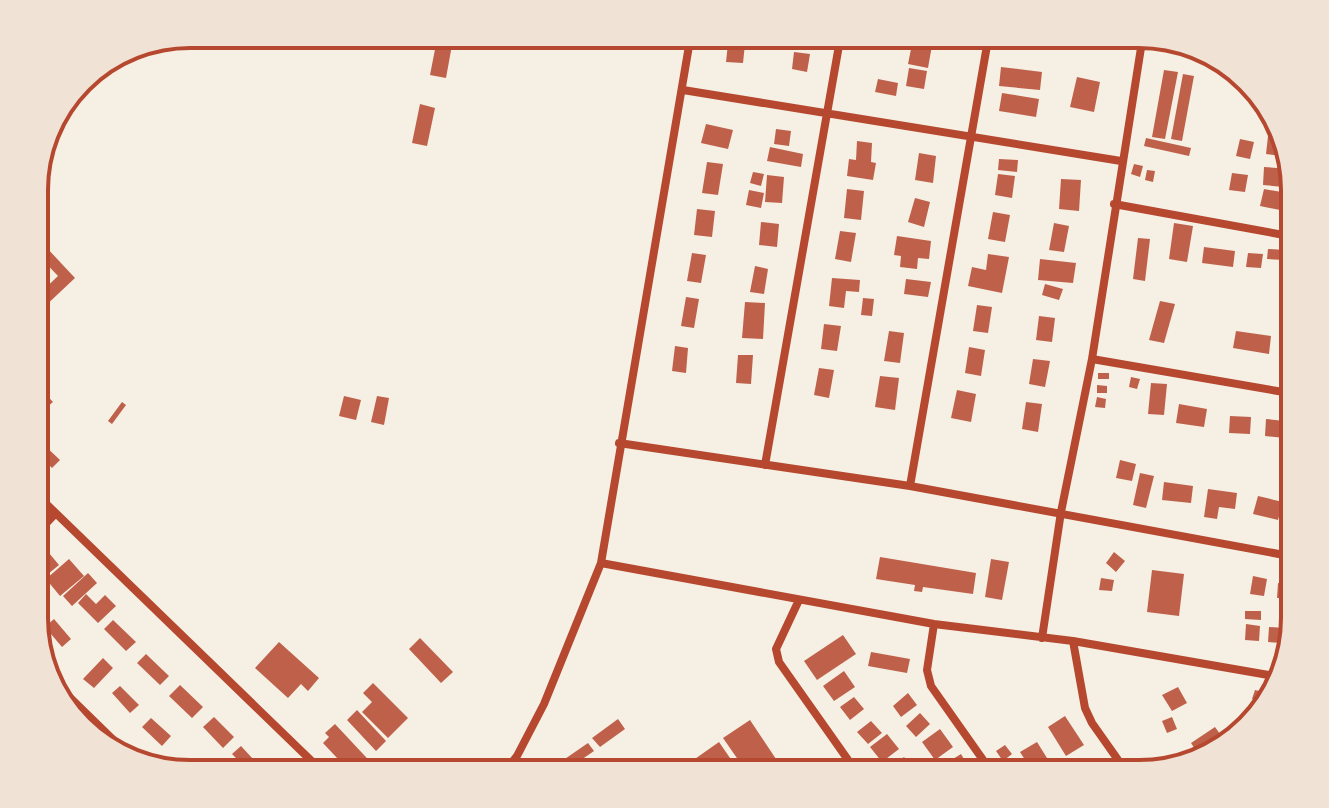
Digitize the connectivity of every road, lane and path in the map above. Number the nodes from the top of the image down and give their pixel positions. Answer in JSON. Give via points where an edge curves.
{"nodes":[{"id":1,"x":689,"y":48,"type":"edge"},
{"id":2,"x":839,"y":48,"type":"edge"},
{"id":3,"x":987,"y":48,"type":"edge"},
{"id":4,"x":1141,"y":48,"type":"edge"},
{"id":5,"x":683,"y":90,"type":"junction"},
{"id":6,"x":827,"y":113,"type":"junction"},
{"id":7,"x":972,"y":137,"type":"junction"},
{"id":8,"x":1121,"y":161,"type":"junction"},
{"id":9,"x":1114,"y":204,"type":"junction"},
{"id":10,"x":1281,"y":234,"type":"edge"},
{"id":11,"x":1092,"y":359,"type":"junction"},
{"id":12,"x":1281,"y":392,"type":"edge"},
{"id":13,"x":619,"y":443,"type":"junction"},
{"id":14,"x":765,"y":465,"type":"junction"},
{"id":15,"x":910,"y":486,"type":"junction"},
{"id":16,"x":48,"y":507,"type":"edge"},
{"id":17,"x":1061,"y":512,"type":"junction"},
{"id":18,"x":55,"y":514,"type":"junction"},
{"id":19,"x":48,"y":521,"type":"edge"},
{"id":20,"x":1281,"y":554,"type":"edge"},
{"id":21,"x":601,"y":563,"type":"junction"},
{"id":22,"x":799,"y":600,"type":"junction"},
{"id":23,"x":934,"y":624,"type":"junction"},
{"id":24,"x":1042,"y":638,"type":"junction"},
{"id":25,"x":1073,"y":641,"type":"junction"},
{"id":26,"x":1268,"y":675,"type":"edge"},
{"id":27,"x":80,"y":708,"type":"edge"},
{"id":28,"x":105,"y":732,"type":"edge"},
{"id":29,"x":310,"y":760,"type":"edge"},
{"id":30,"x":514,"y":760,"type":"edge"},
{"id":31,"x":848,"y":760,"type":"edge"},
{"id":32,"x":983,"y":760,"type":"edge"},
{"id":33,"x":1118,"y":760,"type":"edge"}],
"edges":[{"from":1,"to":5,"type":"street"},
{"from":2,"to":6,"type":"street"},
{"from":3,"to":7,"type":"street"},
{"from":4,"to":8,"type":"street"},
{"from":5,"to":6,"type":"street"},
{"from":5,"to":13,"type":"street"},
{"from":6,"to":7,"type":"street"},
{"from":6,"to":14,"type":"street"},
{"from":7,"to":8,"type":"street"},
{"from":7,"to":15,"type":"street"},
{"from":8,"to":9,"type":"street"},
{"from":9,"to":10,"type":"street"},
{"from":9,"to":11,"type":"street"},
{"from":11,"to":12,"type":"street"},
{"from":11,"to":17,"type":"street"},
{"from":13,"to":14,"type":"street"},
{"from":13,"to":21,"type":"street"},
{"from":14,"to":15,"type":"street"},
{"from":15,"to":17,"type":"street"},
{"from":16,"to":18,"type":"street"},
{"from":17,"to":20,"type":"street"},
{"from":17,"to":24,"type":"street"},
{"from":18,"to":19,"type":"street"},
{"from":18,"to":29,"type":"street"},
{"from":21,"to":22,"type":"street"},
{"from":21,"to":30,"type":"street","via":[[544,704]]},
{"from":22,"to":23,"type":"street"},
{"from":22,"to":31,"type":"street","via":[[776,649],[779,662]]},
{"from":23,"to":24,"type":"street"},
{"from":23,"to":32,"type":"street","via":[[927,670],[931,686]]},
{"from":24,"to":25,"type":"street"},
{"from":25,"to":26,"type":"street"},
{"from":25,"to":33,"type":"street","via":[[1085,708]]},
{"from":27,"to":28,"type":"street"}]}
